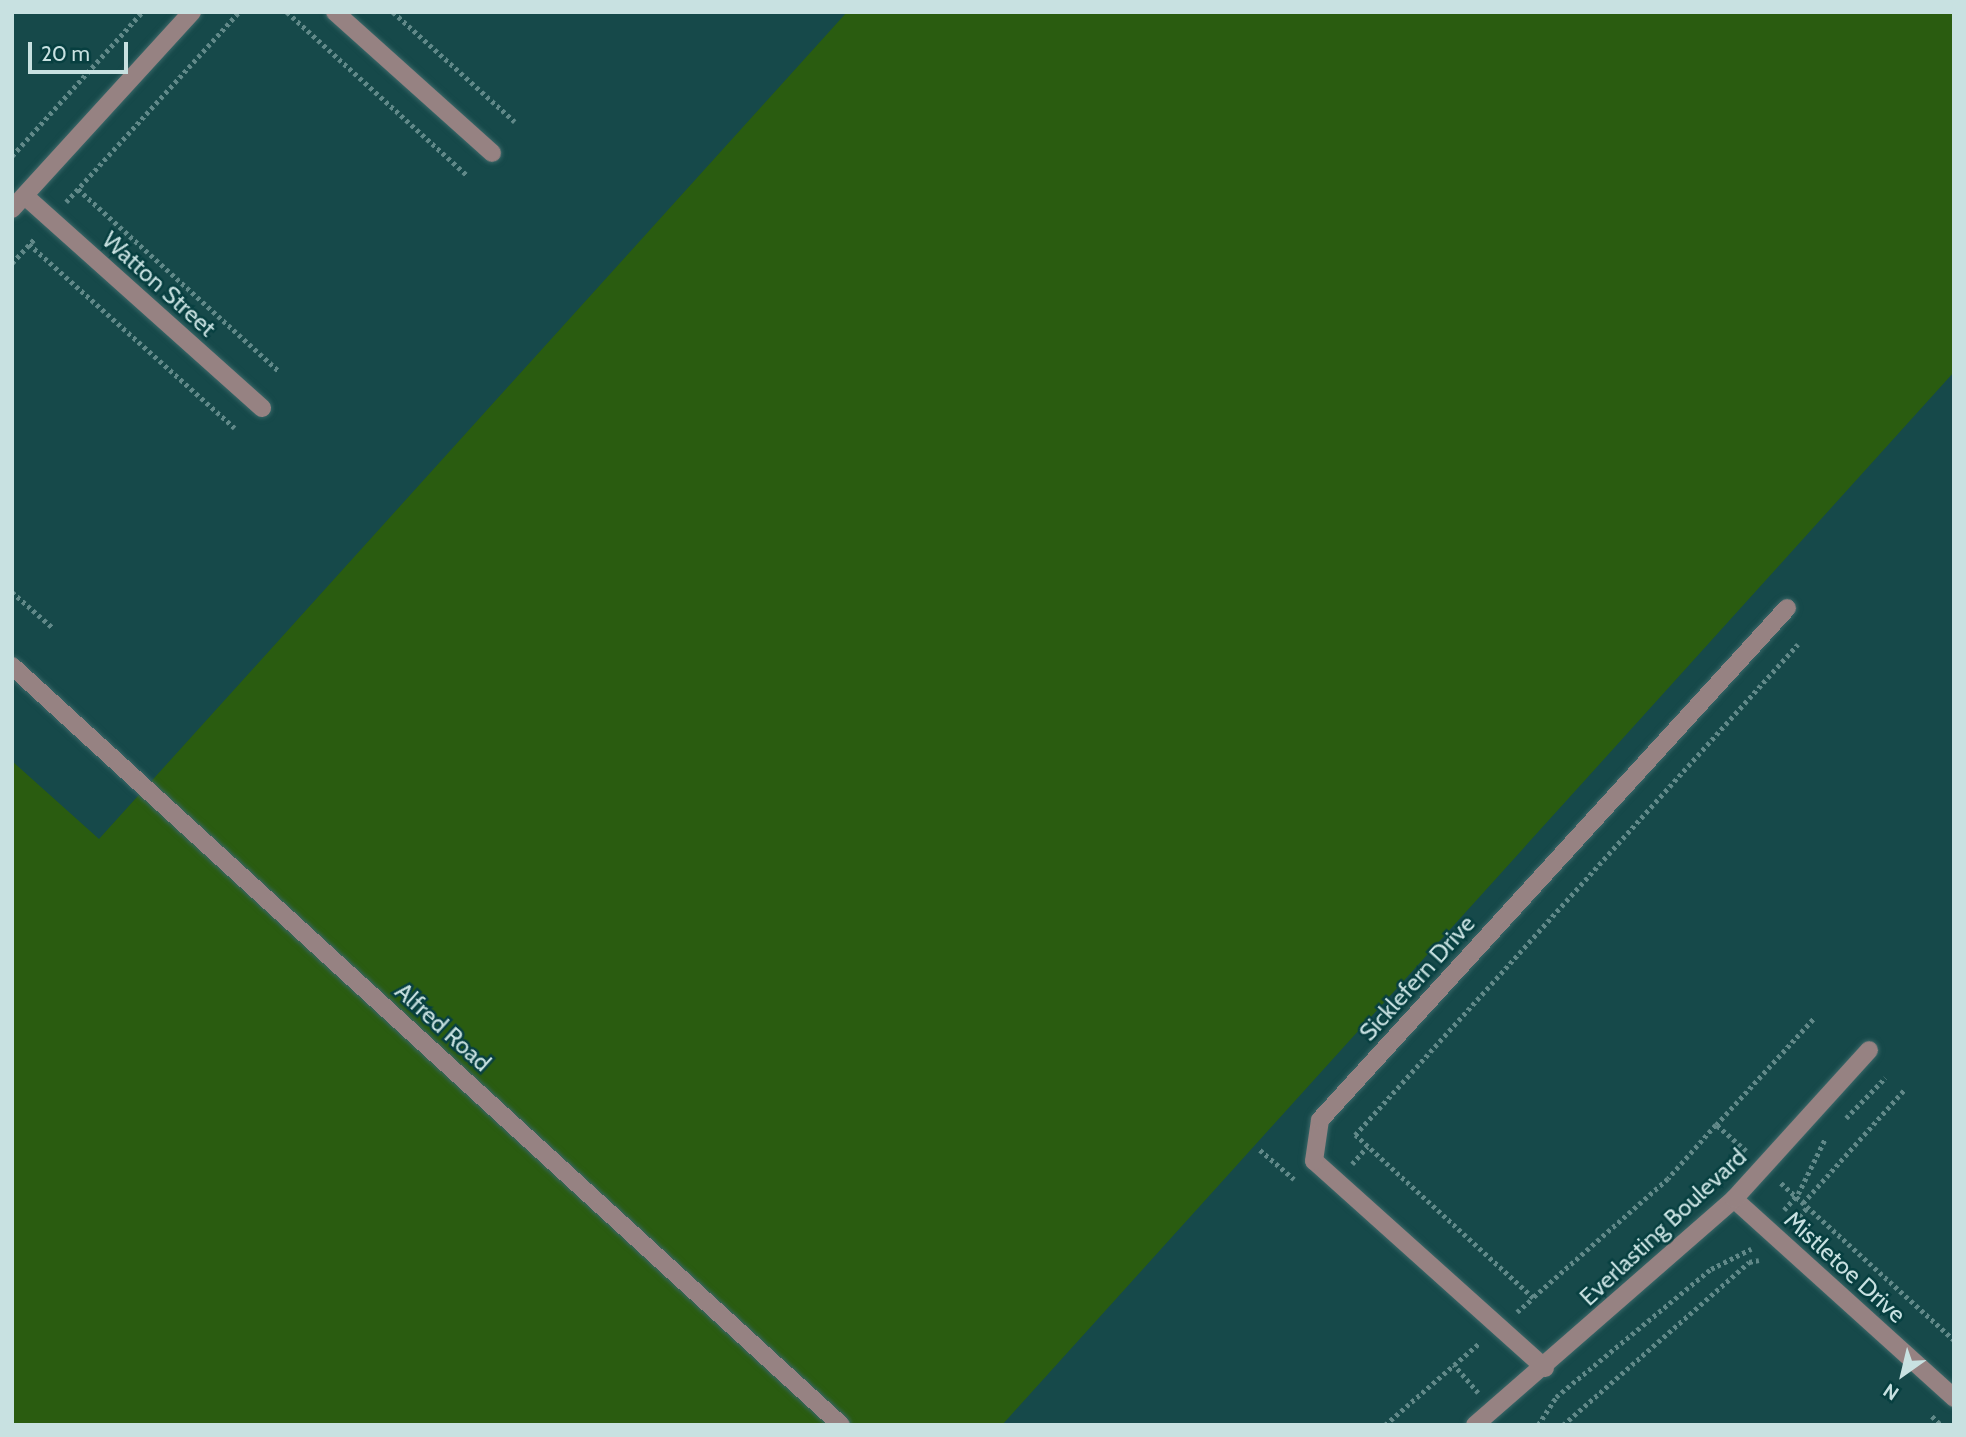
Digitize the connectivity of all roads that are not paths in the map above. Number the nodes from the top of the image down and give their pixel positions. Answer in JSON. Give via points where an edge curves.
{"nodes":[{"id":1,"x":191,"y":12,"type":"edge"},
{"id":2,"x":335,"y":12,"type":"edge"},
{"id":3,"x":492,"y":153,"type":"dead end"},
{"id":4,"x":25,"y":196,"type":"junction"},
{"id":5,"x":12,"y":209,"type":"edge"},
{"id":6,"x":262,"y":408,"type":"dead end"},
{"id":7,"x":1787,"y":608,"type":"dead end"},
{"id":8,"x":12,"y":666,"type":"edge"},
{"id":9,"x":1869,"y":1050,"type":"dead end"},
{"id":10,"x":1734,"y":1199,"type":"junction"},
{"id":11,"x":1545,"y":1368,"type":"junction"},
{"id":12,"x":1954,"y":1398,"type":"edge"},
{"id":13,"x":841,"y":1425,"type":"edge"},
{"id":14,"x":1475,"y":1425,"type":"edge"}],
"edges":[{"from":1,"to":4,"type":"street"},
{"from":2,"to":3,"type":"street"},
{"from":4,"to":5,"type":"street"},
{"from":4,"to":6,"type":"street","name":"Watton Street"},
{"from":7,"to":11,"type":"street","name":"Sicklefern Drive","via":[[1320,1120],[1314,1161]]},
{"from":8,"to":13,"type":"street","name":"Alfred Road"},
{"from":9,"to":10,"type":"street","name":"Everlasting Boulevard"},
{"from":10,"to":11,"type":"street","name":"Everlasting Boulevard"},
{"from":10,"to":12,"type":"street","name":"Mistletoe Drive"},
{"from":11,"to":14,"type":"street","name":"Everlasting Boulevard"}]}
